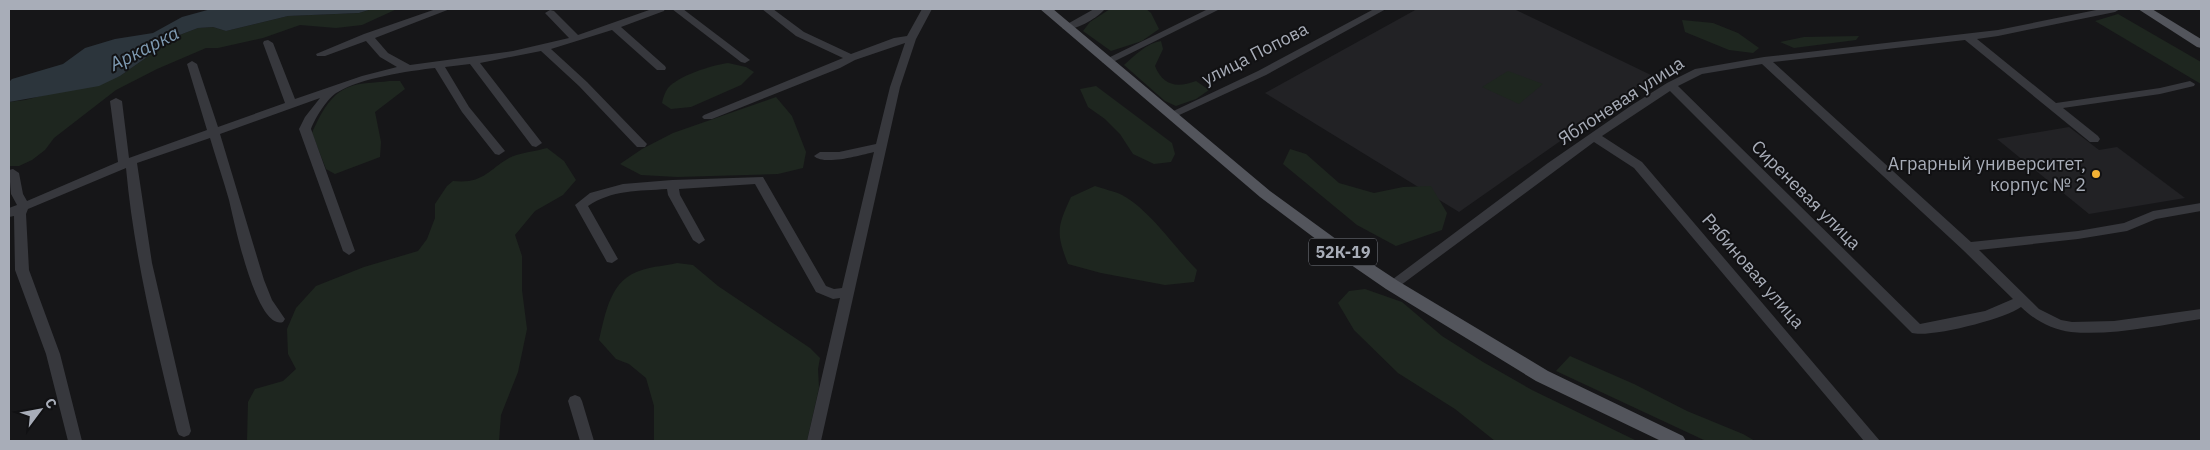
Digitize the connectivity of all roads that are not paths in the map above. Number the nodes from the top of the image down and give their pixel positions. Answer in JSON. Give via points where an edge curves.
{"nodes":[{"id":1,"x":445,"y":9,"type":"edge"},
{"id":2,"x":660,"y":9,"type":"edge"},
{"id":3,"x":677,"y":9,"type":"edge"},
{"id":4,"x":767,"y":9,"type":"edge"},
{"id":5,"x":926,"y":9,"type":"edge"},
{"id":6,"x":1046,"y":9,"type":"edge"},
{"id":7,"x":1100,"y":9,"type":"edge"},
{"id":8,"x":1214,"y":9,"type":"edge"},
{"id":9,"x":1381,"y":9,"type":"edge"},
{"id":10,"x":2115,"y":9,"type":"edge"},
{"id":11,"x":2144,"y":9,"type":"edge"},
{"id":12,"x":550,"y":13,"type":"dead end"},
{"id":13,"x":613,"y":26,"type":"junction"},
{"id":14,"x":1067,"y":27,"type":"junction"},
{"id":15,"x":368,"y":36,"type":"junction"},
{"id":16,"x":1966,"y":36,"type":"junction"},
{"id":17,"x":575,"y":38,"type":"junction"},
{"id":18,"x":911,"y":39,"type":"junction"},
{"id":19,"x":268,"y":43,"type":"dead end"},
{"id":20,"x":2201,"y":44,"type":"edge"},
{"id":21,"x":543,"y":47,"type":"junction"},
{"id":22,"x":321,"y":54,"type":"dead end"},
{"id":23,"x":851,"y":58,"type":"junction"},
{"id":24,"x":473,"y":60,"type":"junction"},
{"id":25,"x":745,"y":60,"type":"dead end"},
{"id":26,"x":1764,"y":60,"type":"junction"},
{"id":27,"x":1107,"y":61,"type":"junction"},
{"id":28,"x":438,"y":63,"type":"junction"},
{"id":29,"x":192,"y":64,"type":"dead end"},
{"id":30,"x":406,"y":67,"type":"junction"},
{"id":31,"x":661,"y":68,"type":"dead end"},
{"id":32,"x":2190,"y":84,"type":"dead end"},
{"id":33,"x":1671,"y":85,"type":"junction"},
{"id":34,"x":333,"y":89,"type":"junction"},
{"id":35,"x":116,"y":101,"type":"dead end"},
{"id":36,"x":291,"y":104,"type":"junction"},
{"id":37,"x":2056,"y":106,"type":"junction"},
{"id":38,"x":1170,"y":115,"type":"junction"},
{"id":39,"x":708,"y":117,"type":"dead end"},
{"id":40,"x":214,"y":132,"type":"junction"},
{"id":41,"x":1595,"y":137,"type":"junction"},
{"id":42,"x":2094,"y":139,"type":"dead end"},
{"id":43,"x":536,"y":143,"type":"dead end"},
{"id":44,"x":642,"y":144,"type":"dead end"},
{"id":45,"x":881,"y":147,"type":"junction"},
{"id":46,"x":499,"y":151,"type":"dead end"},
{"id":47,"x":820,"y":156,"type":"dead end"},
{"id":48,"x":128,"y":163,"type":"junction"},
{"id":49,"x":13,"y":173,"type":"dead end"},
{"id":50,"x":672,"y":184,"type":"junction"},
{"id":51,"x":24,"y":206,"type":"junction"},
{"id":52,"x":2201,"y":206,"type":"edge"},
{"id":53,"x":9,"y":212,"type":"edge"},
{"id":54,"x":699,"y":240,"type":"dead end"},
{"id":55,"x":1968,"y":247,"type":"junction"},
{"id":56,"x":348,"y":251,"type":"dead end"},
{"id":57,"x":612,"y":258,"type":"dead end"},
{"id":58,"x":1392,"y":285,"type":"junction"},
{"id":59,"x":847,"y":292,"type":"junction"},
{"id":60,"x":2022,"y":300,"type":"junction"},
{"id":61,"x":2201,"y":314,"type":"edge"},
{"id":62,"x":278,"y":319,"type":"dead end"},
{"id":63,"x":576,"y":401,"type":"dead end"},
{"id":64,"x":184,"y":431,"type":"dead end"},
{"id":65,"x":74,"y":441,"type":"edge"},
{"id":66,"x":587,"y":441,"type":"edge"},
{"id":67,"x":814,"y":441,"type":"edge"},
{"id":68,"x":1676,"y":441,"type":"edge"},
{"id":69,"x":1873,"y":441,"type":"edge"}],
"edges":[{"from":1,"to":15,"type":"street"},
{"from":2,"to":13,"type":"street"},
{"from":3,"to":25,"type":"street"},
{"from":4,"to":23,"type":"street","via":[[800,34]]},
{"from":5,"to":18,"type":"street"},
{"from":6,"to":14,"type":"main road","number":"52К-19"},
{"from":7,"to":14,"type":"street"},
{"from":8,"to":27,"type":"street"},
{"from":9,"to":38,"type":"street","name":"улица Попова","via":[[1262,73]]},
{"from":10,"to":16,"type":"street","name":"Яблоневая улица","via":[[2026,28]]},
{"from":11,"to":20,"type":"main road"},
{"from":12,"to":17,"type":"street"},
{"from":13,"to":17,"type":"street"},
{"from":13,"to":31,"type":"street"},
{"from":14,"to":27,"type":"main road","number":"52К-19"},
{"from":15,"to":22,"type":"street"},
{"from":15,"to":30,"type":"street","via":[[387,59]]},
{"from":16,"to":26,"type":"street","name":"Яблоневая улица"},
{"from":16,"to":37,"type":"street"},
{"from":17,"to":21,"type":"street"},
{"from":18,"to":23,"type":"street","via":[[898,40]]},
{"from":18,"to":45,"type":"street","via":[[895,87]]},
{"from":19,"to":36,"type":"street"},
{"from":21,"to":24,"type":"street"},
{"from":21,"to":44,"type":"street"},
{"from":23,"to":39,"type":"street"},
{"from":24,"to":28,"type":"street"},
{"from":24,"to":43,"type":"street"},
{"from":26,"to":33,"type":"street","name":"Яблоневая улица","via":[[1712,68]]},
{"from":26,"to":55,"type":"street"},
{"from":27,"to":38,"type":"main road","number":"52К-19"},
{"from":28,"to":30,"type":"street"},
{"from":28,"to":46,"type":"street","via":[[446,81],[476,125]]},
{"from":29,"to":40,"type":"street"},
{"from":30,"to":34,"type":"street"},
{"from":32,"to":37,"type":"street"},
{"from":33,"to":41,"type":"street","name":"Яблоневая улица"},
{"from":33,"to":60,"type":"street","name":"Сиреневая улица","via":[[1917,329],[2010,309]]},
{"from":34,"to":36,"type":"street"},
{"from":34,"to":56,"type":"street","via":[[310,114],[305,129]]},
{"from":35,"to":48,"type":"street"},
{"from":36,"to":40,"type":"street"},
{"from":37,"to":42,"type":"street"},
{"from":38,"to":58,"type":"main road","number":"52К-19","via":[[1301,222]]},
{"from":40,"to":48,"type":"street"},
{"from":40,"to":62,"type":"street","via":[[262,295]]},
{"from":41,"to":58,"type":"street","name":"Яблоневая улица"},
{"from":41,"to":69,"type":"street","name":"Рябиновая улица","via":[[1638,165]]},
{"from":45,"to":47,"type":"street","via":[[839,156]]},
{"from":45,"to":59,"type":"street"},
{"from":48,"to":51,"type":"street"},
{"from":48,"to":64,"type":"street","via":[[156,314]]},
{"from":49,"to":51,"type":"street","via":[[17,194]]},
{"from":50,"to":54,"type":"street","via":[[674,195]]},
{"from":50,"to":57,"type":"street","via":[[624,188],[594,196],[581,205]]},
{"from":50,"to":59,"type":"street","via":[[759,180],[821,290],[833,294]]},
{"from":51,"to":53,"type":"street"},
{"from":51,"to":65,"type":"street","via":[[20,214],[22,270],[53,354]]},
{"from":52,"to":55,"type":"street","via":[[2153,215],[2127,227]]},
{"from":55,"to":60,"type":"street"},
{"from":58,"to":68,"type":"main road","number":"52К-19","via":[[1542,376]]},
{"from":59,"to":67,"type":"street"},
{"from":60,"to":61,"type":"street","via":[[2034,312],[2072,327],[2114,326]]},
{"from":63,"to":66,"type":"street"}]}
